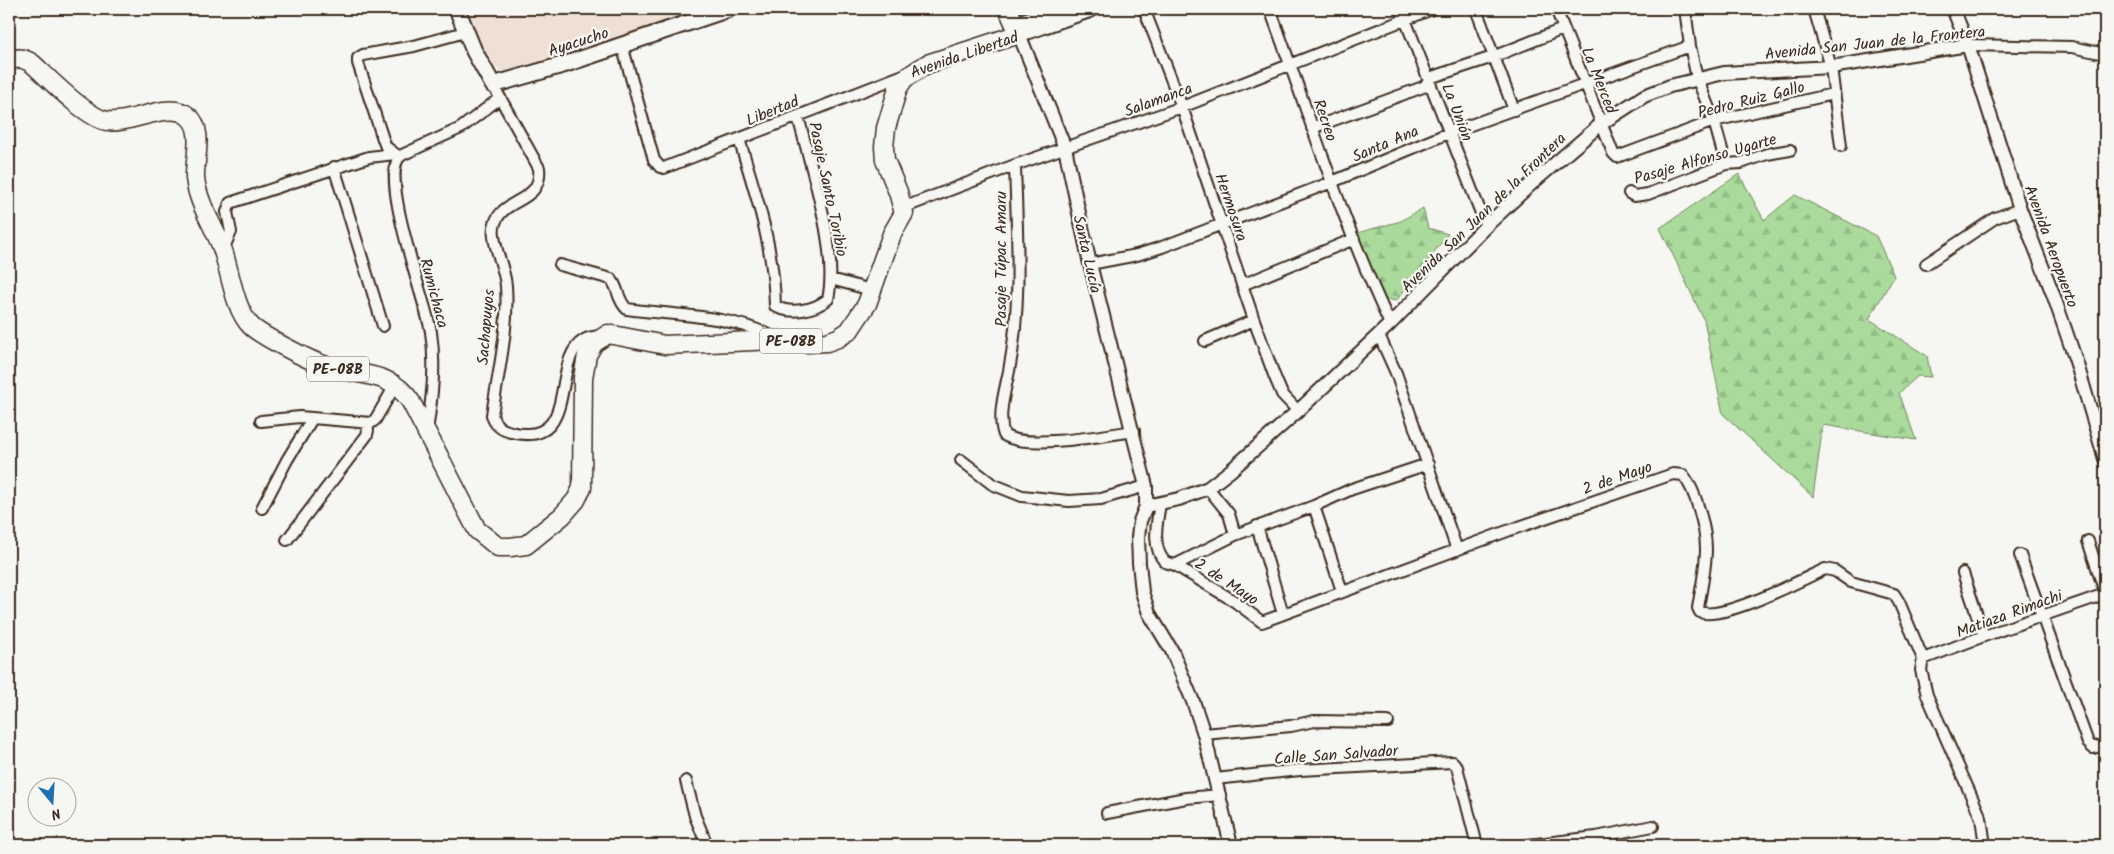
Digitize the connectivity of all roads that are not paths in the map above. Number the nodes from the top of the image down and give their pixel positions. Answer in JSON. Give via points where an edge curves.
{"nodes":[{"id":1,"x":456,"y":9,"type":"edge"},
{"id":2,"x":729,"y":9,"type":"edge"},
{"id":3,"x":1059,"y":9,"type":"edge"},
{"id":4,"x":1091,"y":9,"type":"edge"},
{"id":5,"x":1144,"y":9,"type":"edge"},
{"id":6,"x":1270,"y":9,"type":"edge"},
{"id":7,"x":1432,"y":9,"type":"edge"},
{"id":8,"x":1476,"y":9,"type":"edge"},
{"id":9,"x":1556,"y":9,"type":"edge"},
{"id":10,"x":1685,"y":9,"type":"edge"},
{"id":11,"x":1814,"y":9,"type":"edge"},
{"id":12,"x":1953,"y":9,"type":"edge"},
{"id":13,"x":1403,"y":13,"type":"edge"},
{"id":14,"x":1014,"y":23,"type":"edge"},
{"id":15,"x":1563,"y":29,"type":"junction"},
{"id":16,"x":465,"y":32,"type":"junction"},
{"id":17,"x":1968,"y":45,"type":"junction"},
{"id":18,"x":622,"y":46,"type":"junction"},
{"id":19,"x":1690,"y":46,"type":"junction"},
{"id":20,"x":2105,"y":54,"type":"edge"},
{"id":21,"x":1494,"y":55,"type":"junction"},
{"id":22,"x":9,"y":62,"type":"edge"},
{"id":23,"x":1290,"y":64,"type":"junction"},
{"id":24,"x":1831,"y":67,"type":"junction"},
{"id":25,"x":915,"y":71,"type":"junction"},
{"id":26,"x":894,"y":78,"type":"junction"},
{"id":27,"x":1429,"y":78,"type":"junction"},
{"id":28,"x":1698,"y":78,"type":"junction"},
{"id":29,"x":1584,"y":82,"type":"junction"},
{"id":30,"x":496,"y":92,"type":"junction"},
{"id":31,"x":1833,"y":94,"type":"junction"},
{"id":32,"x":1182,"y":107,"type":"junction"},
{"id":33,"x":1514,"y":110,"type":"junction"},
{"id":34,"x":798,"y":116,"type":"junction"},
{"id":35,"x":1714,"y":121,"type":"junction"},
{"id":36,"x":1601,"y":124,"type":"junction"},
{"id":37,"x":1312,"y":128,"type":"junction"},
{"id":38,"x":1451,"y":132,"type":"junction"},
{"id":39,"x":739,"y":139,"type":"junction"},
{"id":40,"x":1841,"y":146,"type":"dead end"},
{"id":41,"x":1065,"y":148,"type":"junction"},
{"id":42,"x":1790,"y":150,"type":"dead end"},
{"id":43,"x":1622,"y":156,"type":"joint"},
{"id":44,"x":397,"y":157,"type":"junction"},
{"id":45,"x":1726,"y":164,"type":"junction"},
{"id":46,"x":1015,"y":165,"type":"junction"},
{"id":47,"x":334,"y":167,"type":"junction"},
{"id":48,"x":1332,"y":182,"type":"junction"},
{"id":49,"x":1629,"y":194,"type":"dead end"},
{"id":50,"x":2020,"y":209,"type":"junction"},
{"id":51,"x":898,"y":214,"type":"junction"},
{"id":52,"x":1222,"y":224,"type":"junction"},
{"id":53,"x":1486,"y":226,"type":"junction"},
{"id":54,"x":1354,"y":239,"type":"junction"},
{"id":55,"x":223,"y":250,"type":"junction"},
{"id":56,"x":1090,"y":264,"type":"junction"},
{"id":57,"x":1926,"y":264,"type":"dead end"},
{"id":58,"x":560,"y":265,"type":"dead end"},
{"id":59,"x":831,"y":279,"type":"junction"},
{"id":60,"x":1242,"y":285,"type":"junction"},
{"id":61,"x":872,"y":290,"type":"junction"},
{"id":62,"x":1254,"y":320,"type":"junction"},
{"id":63,"x":1390,"y":324,"type":"junction"},
{"id":64,"x":383,"y":326,"type":"dead end"},
{"id":65,"x":608,"y":334,"type":"junction"},
{"id":66,"x":1379,"y":335,"type":"junction"},
{"id":67,"x":778,"y":340,"type":"junction"},
{"id":68,"x":1205,"y":340,"type":"dead end"},
{"id":69,"x":396,"y":384,"type":"junction"},
{"id":70,"x":1298,"y":411,"type":"junction"},
{"id":71,"x":312,"y":419,"type":"junction"},
{"id":72,"x":260,"y":421,"type":"dead end"},
{"id":73,"x":366,"y":424,"type":"junction"},
{"id":74,"x":1134,"y":431,"type":"junction"},
{"id":75,"x":427,"y":435,"type":"junction"},
{"id":76,"x":2105,"y":459,"type":"edge"},
{"id":77,"x":961,"y":460,"type":"dead end"},
{"id":78,"x":1428,"y":464,"type":"junction"},
{"id":79,"x":1146,"y":486,"type":"junction"},
{"id":80,"x":1208,"y":488,"type":"junction"},
{"id":81,"x":1160,"y":504,"type":"junction"},
{"id":82,"x":1146,"y":506,"type":"junction"},
{"id":83,"x":1314,"y":506,"type":"junction"},
{"id":84,"x":262,"y":508,"type":"dead end"},
{"id":85,"x":1257,"y":526,"type":"junction"},
{"id":86,"x":1235,"y":535,"type":"junction"},
{"id":87,"x":287,"y":540,"type":"dead end"},
{"id":88,"x":2088,"y":541,"type":"dead end"},
{"id":89,"x":1457,"y":550,"type":"junction"},
{"id":90,"x":2020,"y":555,"type":"dead end"},
{"id":91,"x":1175,"y":565,"type":"junction"},
{"id":92,"x":1963,"y":573,"type":"dead end"},
{"id":93,"x":1342,"y":591,"type":"junction"},
{"id":94,"x":2105,"y":593,"type":"edge"},
{"id":95,"x":1283,"y":614,"type":"junction"},
{"id":96,"x":2043,"y":616,"type":"junction"},
{"id":97,"x":1984,"y":636,"type":"junction"},
{"id":98,"x":1923,"y":659,"type":"junction"},
{"id":99,"x":1388,"y":722,"type":"dead end"},
{"id":100,"x":1204,"y":734,"type":"junction"},
{"id":101,"x":2105,"y":744,"type":"edge"},
{"id":102,"x":1215,"y":779,"type":"junction"},
{"id":103,"x":686,"y":781,"type":"dead end"},
{"id":104,"x":1220,"y":795,"type":"junction"},
{"id":105,"x":1107,"y":813,"type":"dead end"},
{"id":106,"x":1653,"y":826,"type":"dead end"},
{"id":107,"x":1597,"y":841,"type":"edge"},
{"id":108,"x":707,"y":845,"type":"edge"},
{"id":109,"x":1231,"y":845,"type":"edge"},
{"id":110,"x":1477,"y":845,"type":"edge"},
{"id":111,"x":1528,"y":845,"type":"edge"},
{"id":112,"x":1985,"y":845,"type":"edge"}],
"edges":[{"from":1,"to":16,"type":"main road","name":"Sachapuyos"},
{"from":2,"to":18,"type":"main road","name":"Ayacucho"},
{"from":3,"to":14,"type":"main road","name":"Avenida Libertad"},
{"from":4,"to":14,"type":"main road","name":"Avenida Libertad"},
{"from":5,"to":32,"type":"street","name":"Hermosura"},
{"from":6,"to":23,"type":"street","name":"Recreo"},
{"from":7,"to":13,"type":"street","name":"Salamanca"},
{"from":8,"to":21,"type":"street"},
{"from":9,"to":15,"type":"street","name":"La Merced"},
{"from":10,"to":19,"type":"street"},
{"from":11,"to":24,"type":"street"},
{"from":12,"to":17,"type":"street","name":"Avenida Aeropuerto"},
{"from":13,"to":23,"type":"street","name":"Salamanca"},
{"from":13,"to":27,"type":"street","name":"La Unión"},
{"from":14,"to":25,"type":"highway","name":"Avenida Libertad"},
{"from":14,"to":26,"type":"highway","name":"Avenida Libertad","via":[[923,57]]},
{"from":14,"to":41,"type":"street","name":"Santa Lucía"},
{"from":15,"to":21,"type":"street"},
{"from":15,"to":29,"type":"street","name":"La Merced"},
{"from":16,"to":30,"type":"main road","name":"Sachapuyos"},
{"from":16,"to":44,"type":"street","via":[[358,58],[386,147]]},
{"from":17,"to":20,"type":"street","name":"Avenida San Juan de la Frontera","via":[[2072,47]]},
{"from":17,"to":24,"type":"street","name":"Avenida San Juan de la Frontera"},
{"from":17,"to":50,"type":"street","name":"Avenida Aeropuerto"},
{"from":18,"to":30,"type":"main road","name":"Ayacucho"},
{"from":18,"to":39,"type":"street","name":"Libertad","via":[[654,160],[660,167]]},
{"from":19,"to":28,"type":"street"},
{"from":19,"to":29,"type":"street","name":"Santa Ana"},
{"from":21,"to":27,"type":"street"},
{"from":21,"to":33,"type":"street"},
{"from":22,"to":55,"type":"highway","number":"PE-08B","via":[[25,59],[83,109],[108,122],[178,110],[189,116],[197,139],[195,176],[198,193]]},
{"from":23,"to":32,"type":"street","name":"Salamanca"},
{"from":23,"to":37,"type":"street","name":"Recreo"},
{"from":24,"to":28,"type":"street","name":"Avenida San Juan de la Frontera","via":[[1724,73]]},
{"from":24,"to":31,"type":"street"},
{"from":25,"to":26,"type":"street","name":"Avenida Libertad"},
{"from":25,"to":51,"type":"highway","via":[[898,88],[886,128],[884,147],[898,192]]},
{"from":26,"to":34,"type":"street","name":"Libertad"},
{"from":26,"to":51,"type":"highway","via":[[883,105],[875,154]]},
{"from":27,"to":37,"type":"street","via":[[1423,87]]},
{"from":27,"to":38,"type":"street","name":"La Unión"},
{"from":28,"to":35,"type":"street"},
{"from":28,"to":36,"type":"street","name":"Avenida San Juan de la Frontera","via":[[1644,96]]},
{"from":29,"to":33,"type":"street","name":"Santa Ana"},
{"from":29,"to":36,"type":"street","name":"La Merced"},
{"from":30,"to":44,"type":"street","name":"Ayacucho","via":[[461,128]]},
{"from":30,"to":65,"type":"street","name":"Sachapuyos","via":[[539,168],[540,178],[533,191],[498,216],[494,228],[506,286],[504,332],[492,415],[497,425],[509,432],[527,434],[540,431],[551,423],[558,413],[570,358],[577,346],[585,339]]},
{"from":31,"to":35,"type":"street","name":"Pedro Ruiz Gallo"},
{"from":31,"to":40,"type":"street"},
{"from":32,"to":41,"type":"street","name":"Salamanca"},
{"from":32,"to":52,"type":"street","name":"Hermosura"},
{"from":33,"to":38,"type":"street","name":"Santa Ana"},
{"from":34,"to":39,"type":"street","name":"Libertad"},
{"from":34,"to":59,"type":"street","name":"Pasaje Santo Toribio","via":[[821,207]]},
{"from":35,"to":43,"type":"street","name":"Pedro Ruiz Gallo"},
{"from":35,"to":45,"type":"street"},
{"from":36,"to":43,"type":"street","name":"La Merced","via":[[1613,153],[1617,157]]},
{"from":36,"to":53,"type":"street","name":"Avenida San Juan de la Frontera"},
{"from":37,"to":48,"type":"street","name":"Recreo"},
{"from":38,"to":48,"type":"street","name":"Santa Ana"},
{"from":38,"to":53,"type":"street","name":"La Unión"},
{"from":39,"to":59,"type":"street","name":"Pasaje Santo Toribio","via":[[763,218],[774,272],[775,306],[797,311],[817,307],[828,299]]},
{"from":41,"to":46,"type":"street","name":"Salamanca"},
{"from":41,"to":56,"type":"street","name":"Santa Lucía"},
{"from":42,"to":45,"type":"street","name":"Pasaje Alfonso Ugarte"},
{"from":44,"to":47,"type":"street","name":"Ayacucho","via":[[368,157]]},
{"from":44,"to":75,"type":"street","name":"Rumichaca","via":[[398,209],[432,338],[432,399]]},
{"from":45,"to":49,"type":"street","name":"Pasaje Alfonso Ugarte","via":[[1648,194]]},
{"from":46,"to":51,"type":"street","name":"Salamanca"},
{"from":46,"to":74,"type":"street","name":"Pasaje Túpac Amaru","via":[[1019,268],[1015,339],[1003,402],[1001,427],[1004,435],[1009,439],[1055,441]]},
{"from":47,"to":55,"type":"street","name":"Ayacucho","via":[[230,203],[227,212],[231,232]]},
{"from":47,"to":64,"type":"street"},
{"from":48,"to":52,"type":"street","name":"Santa Ana"},
{"from":48,"to":54,"type":"street","name":"Recreo"},
{"from":50,"to":57,"type":"street","via":[[1995,218]]},
{"from":50,"to":76,"type":"street","name":"Avenida Aeropuerto","via":[[2059,311]]},
{"from":51,"to":61,"type":"highway","number":"PE-08B"},
{"from":52,"to":56,"type":"street","name":"Santa Ana","via":[[1137,255]]},
{"from":52,"to":60,"type":"street","name":"Hermosura"},
{"from":53,"to":63,"type":"street","name":"Avenida San Juan de la Frontera"},
{"from":54,"to":60,"type":"street"},
{"from":54,"to":63,"type":"street","name":"Recreo"},
{"from":55,"to":69,"type":"highway","number":"PE-08B","via":[[242,311],[250,325],[263,335],[323,365]]},
{"from":56,"to":74,"type":"street","name":"Santa Lucía"},
{"from":58,"to":67,"type":"street","via":[[611,279],[627,309],[707,318],[761,330]]},
{"from":59,"to":61,"type":"street"},
{"from":60,"to":62,"type":"street","name":"Hermosura"},
{"from":61,"to":67,"type":"highway","number":"PE-08B","via":[[858,320],[838,338],[808,343]]},
{"from":62,"to":68,"type":"street"},
{"from":62,"to":70,"type":"street","name":"Hermosura","via":[[1282,394]]},
{"from":63,"to":66,"type":"street","name":"Avenida San Juan de la Frontera"},
{"from":65,"to":67,"type":"highway","number":"PE-08B","via":[[665,345]]},
{"from":65,"to":75,"type":"highway","via":[[594,343],[587,355],[583,378],[582,488],[562,516],[526,545],[498,547],[477,530]]},
{"from":66,"to":70,"type":"street","name":"Avenida San Juan de la Frontera"},
{"from":66,"to":78,"type":"street"},
{"from":69,"to":73,"type":"street","via":[[375,420]]},
{"from":69,"to":75,"type":"highway","via":[[405,393]]},
{"from":70,"to":80,"type":"street","name":"Avenida San Juan de la Frontera"},
{"from":71,"to":72,"type":"street"},
{"from":71,"to":73,"type":"street"},
{"from":71,"to":84,"type":"street","via":[[286,460]]},
{"from":73,"to":87,"type":"street","via":[[367,435]]},
{"from":74,"to":79,"type":"street","name":"Santa Lucía"},
{"from":77,"to":79,"type":"street","via":[[992,484],[1022,496],[1069,501],[1101,499]]},
{"from":78,"to":83,"type":"street","via":[[1352,488]]},
{"from":78,"to":89,"type":"street"},
{"from":79,"to":82,"type":"street","name":"Santa Lucía"},
{"from":80,"to":81,"type":"street","name":"Avenida San Juan de la Frontera"},
{"from":80,"to":86,"type":"street","via":[[1229,514]]},
{"from":81,"to":82,"type":"street","name":"Avenida San Juan de la Frontera"},
{"from":81,"to":91,"type":"street","via":[[1156,536],[1158,548],[1165,562]]},
{"from":82,"to":100,"type":"street","name":"Santa Lucía","via":[[1138,537],[1142,592],[1149,613],[1184,676]]},
{"from":83,"to":85,"type":"street"},
{"from":83,"to":93,"type":"street"},
{"from":85,"to":86,"type":"street"},
{"from":85,"to":95,"type":"street"},
{"from":86,"to":91,"type":"street"},
{"from":88,"to":94,"type":"street"},
{"from":89,"to":93,"type":"street","name":"2 de Mayo"},
{"from":89,"to":98,"type":"street","name":"2 de Mayo","via":[[1673,474],[1683,475],[1698,506],[1706,548],[1700,612],[1705,614],[1757,601],[1825,569],[1830,570],[1851,582],[1894,594]]},
{"from":90,"to":96,"type":"street"},
{"from":91,"to":95,"type":"street","name":"2 de Mayo","via":[[1262,622]]},
{"from":92,"to":97,"type":"street"},
{"from":93,"to":95,"type":"street","name":"2 de Mayo"},
{"from":94,"to":96,"type":"street","name":"Matiaza Rimachi"},
{"from":96,"to":97,"type":"street","name":"Matiaza Rimachi"},
{"from":96,"to":101,"type":"street","via":[[2088,743],[2093,748]]},
{"from":97,"to":98,"type":"street","name":"Matiaza Rimachi"},
{"from":98,"to":112,"type":"street","via":[[1921,670],[1927,695],[1981,818]]},
{"from":99,"to":100,"type":"street","via":[[1314,721]]},
{"from":100,"to":102,"type":"street","name":"Santa Lucía"},
{"from":102,"to":104,"type":"street","name":"Santa Lucía"},
{"from":102,"to":110,"type":"street","name":"Calle San Salvador","via":[[1300,770],[1453,762]]},
{"from":103,"to":108,"type":"street"},
{"from":104,"to":105,"type":"street"},
{"from":104,"to":109,"type":"street","name":"Santa Lucía"},
{"from":106,"to":107,"type":"street"},
{"from":107,"to":111,"type":"street"}]}
